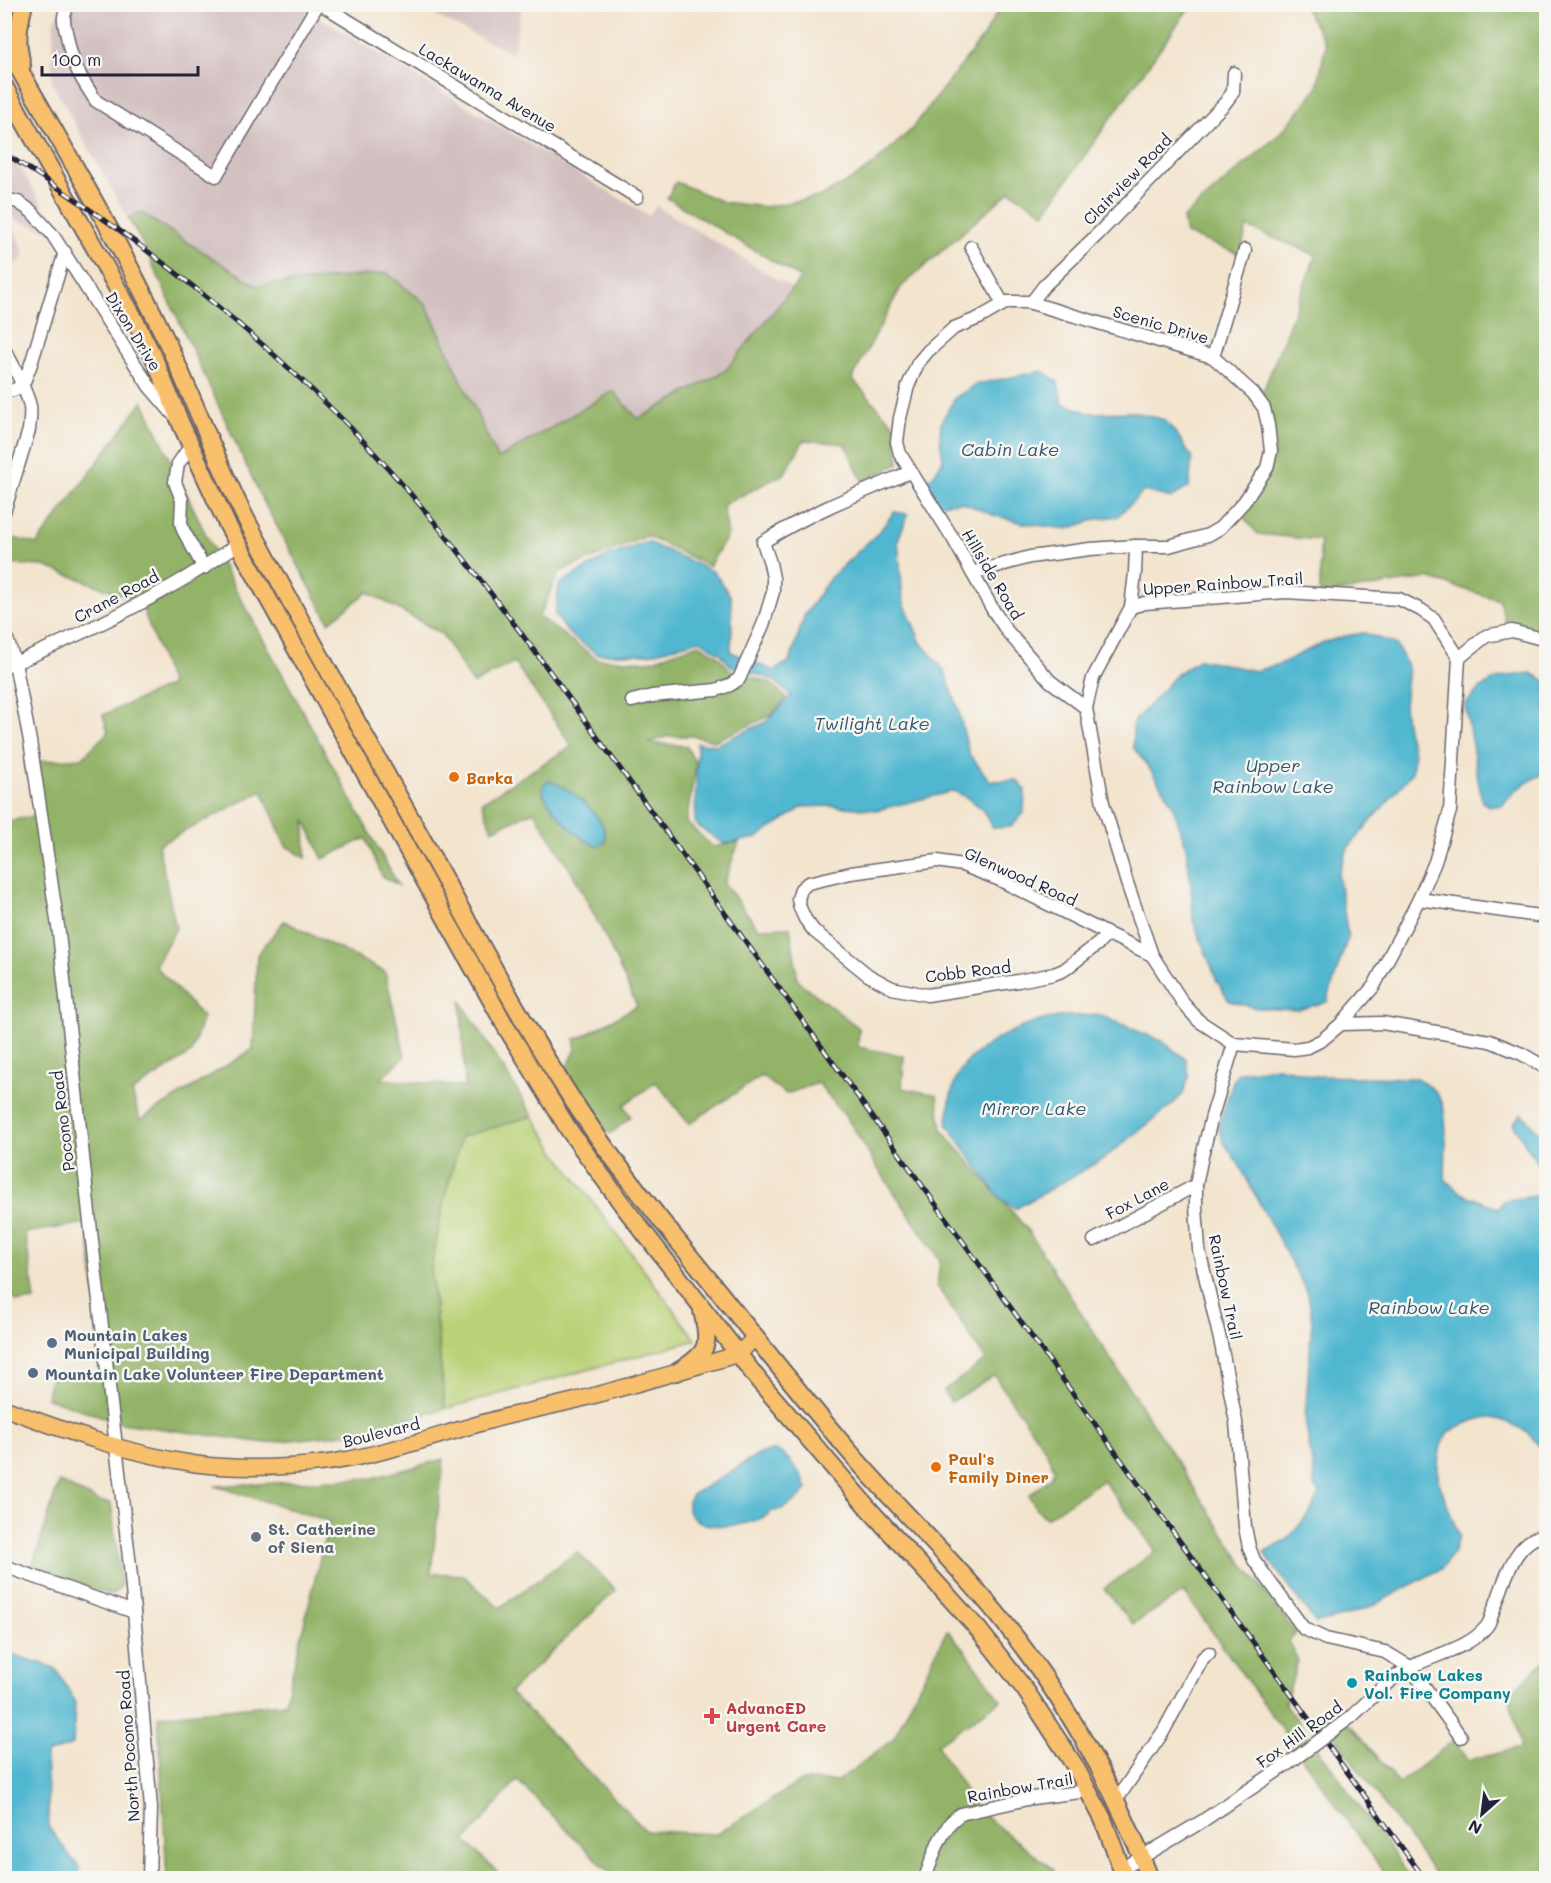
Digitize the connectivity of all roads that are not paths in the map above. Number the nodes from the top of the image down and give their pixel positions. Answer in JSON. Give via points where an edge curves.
{"nodes":[{"id":1,"x":24,"y":4,"type":"edge"},
{"id":2,"x":69,"y":4,"type":"edge"},
{"id":3,"x":320,"y":4,"type":"edge"},
{"id":4,"x":4,"y":43,"type":"edge"},
{"id":5,"x":1234,"y":73,"type":"dead end"},
{"id":6,"x":26,"y":81,"type":"junction"},
{"id":7,"x":4,"y":86,"type":"edge"},
{"id":8,"x":637,"y":197,"type":"dead end"},
{"id":9,"x":4,"y":199,"type":"edge"},
{"id":10,"x":971,"y":247,"type":"dead end"},
{"id":11,"x":1245,"y":250,"type":"dead end"},
{"id":12,"x":65,"y":252,"type":"junction"},
{"id":13,"x":1031,"y":303,"type":"junction"},
{"id":14,"x":1003,"y":304,"type":"junction"},
{"id":15,"x":4,"y":350,"type":"edge"},
{"id":16,"x":1213,"y":357,"type":"junction"},
{"id":17,"x":22,"y":386,"type":"junction"},
{"id":18,"x":4,"y":393,"type":"edge"},
{"id":19,"x":181,"y":424,"type":"junction"},
{"id":20,"x":191,"y":445,"type":"junction"},
{"id":21,"x":910,"y":472,"type":"junction"},
{"id":22,"x":4,"y":512,"type":"edge"},
{"id":23,"x":238,"y":544,"type":"junction"},
{"id":24,"x":1136,"y":546,"type":"junction"},
{"id":25,"x":204,"y":567,"type":"junction"},
{"id":26,"x":972,"y":573,"type":"junction"},
{"id":27,"x":1131,"y":607,"type":"junction"},
{"id":28,"x":4,"y":630,"type":"edge"},
{"id":29,"x":1546,"y":640,"type":"edge"},
{"id":30,"x":1459,"y":658,"type":"junction"},
{"id":31,"x":10,"y":665,"type":"edge"},
{"id":32,"x":632,"y":701,"type":"dead end"},
{"id":33,"x":1086,"y":708,"type":"junction"},
{"id":34,"x":801,"y":889,"type":"joint"},
{"id":35,"x":1419,"y":899,"type":"junction"},
{"id":36,"x":1546,"y":917,"type":"edge"},
{"id":37,"x":1108,"y":933,"type":"junction"},
{"id":38,"x":1152,"y":956,"type":"junction"},
{"id":39,"x":1341,"y":1024,"type":"junction"},
{"id":40,"x":1234,"y":1044,"type":"junction"},
{"id":41,"x":1546,"y":1068,"type":"edge"},
{"id":42,"x":1196,"y":1185,"type":"junction"},
{"id":43,"x":1094,"y":1240,"type":"dead end"},
{"id":44,"x":702,"y":1307,"type":"junction"},
{"id":45,"x":755,"y":1337,"type":"junction"},
{"id":46,"x":739,"y":1354,"type":"junction"},
{"id":47,"x":677,"y":1372,"type":"junction"},
{"id":48,"x":4,"y":1408,"type":"edge"},
{"id":49,"x":117,"y":1447,"type":"junction"},
{"id":50,"x":1546,"y":1535,"type":"edge"},
{"id":51,"x":4,"y":1566,"type":"edge"},
{"id":52,"x":134,"y":1612,"type":"junction"},
{"id":53,"x":1209,"y":1653,"type":"dead end"},
{"id":54,"x":1410,"y":1667,"type":"junction"},
{"id":55,"x":1461,"y":1737,"type":"dead end"},
{"id":56,"x":1088,"y":1791,"type":"junction"},
{"id":57,"x":1116,"y":1799,"type":"junction"},
{"id":58,"x":1142,"y":1858,"type":"junction"},
{"id":59,"x":1123,"y":1874,"type":"edge"},
{"id":60,"x":149,"y":1878,"type":"edge"},
{"id":61,"x":925,"y":1878,"type":"edge"},
{"id":62,"x":1150,"y":1878,"type":"edge"}],
"edges":[{"from":1,"to":6,"type":"highway","via":[[17,45]]},
{"from":2,"to":3,"type":"street","via":[[63,22],[71,58],[96,101],[216,176]]},
{"from":3,"to":8,"type":"street","name":"Lackawanna Avenue"},
{"from":4,"to":6,"type":"highway"},
{"from":5,"to":13,"type":"street","name":"Clairview Road","via":[[1233,92],[1226,103]]},
{"from":6,"to":45,"type":"highway","via":[[155,319],[256,537],[543,1055],[619,1167]]},
{"from":7,"to":19,"type":"highway","via":[[133,316]]},
{"from":9,"to":12,"type":"street","via":[[31,211]]},
{"from":10,"to":14,"type":"street"},
{"from":11,"to":16,"type":"street"},
{"from":12,"to":17,"type":"street"},
{"from":12,"to":19,"type":"street","name":"Dixon Drive","via":[[149,386]]},
{"from":13,"to":14,"type":"street","name":"Scenic Drive"},
{"from":13,"to":16,"type":"street","name":"Scenic Drive"},
{"from":14,"to":21,"type":"street","name":"Scenic Drive","via":[[954,328],[918,363],[908,386],[897,442]]},
{"from":15,"to":17,"type":"street"},
{"from":16,"to":24,"type":"street","name":"Scenic Drive","via":[[1264,408],[1271,451],[1267,468],[1220,528],[1169,546]]},
{"from":17,"to":18,"type":"street"},
{"from":17,"to":22,"type":"street","via":[[30,406],[29,430]]},
{"from":19,"to":20,"type":"highway"},
{"from":20,"to":23,"type":"highway"},
{"from":20,"to":25,"type":"street","via":[[178,464],[175,482],[182,500],[183,530]]},
{"from":21,"to":26,"type":"street","name":"Hillside Road"},
{"from":21,"to":32,"type":"street","via":[[829,506],[763,542],[773,592],[739,679],[716,690]]},
{"from":23,"to":25,"type":"street","name":"Crane Road"},
{"from":23,"to":44,"type":"highway","via":[[506,1028],[569,1130]]},
{"from":24,"to":26,"type":"street","name":"Scenic Drive","via":[[1030,557]]},
{"from":24,"to":27,"type":"street"},
{"from":25,"to":31,"type":"street","name":"Crane Road","via":[[112,618]]},
{"from":26,"to":33,"type":"street","name":"Hillside Road","via":[[1007,631],[1050,681]]},
{"from":27,"to":30,"type":"street","name":"Upper Rainbow Trail","via":[[1286,592],[1399,599],[1434,619]]},
{"from":27,"to":33,"type":"street","name":"Upper Rainbow Trail","via":[[1093,678]]},
{"from":28,"to":31,"type":"street","name":"Pocono Road"},
{"from":29,"to":30,"type":"street","via":[[1512,631],[1486,636]]},
{"from":30,"to":35,"type":"street","via":[[1450,811]]},
{"from":31,"to":49,"type":"street","name":"Pocono Road","via":[[41,807]]},
{"from":33,"to":38,"type":"street","name":"Upper Rainbow Trail","via":[[1109,826]]},
{"from":34,"to":37,"type":"street","name":"Glenwood Road","via":[[808,883],[851,873],[937,861],[962,865],[1000,880]]},
{"from":34,"to":37,"type":"street","name":"Cobb Road","via":[[800,908],[814,931],[875,979],[918,994],[940,994],[1054,974]]},
{"from":35,"to":36,"type":"street"},
{"from":35,"to":39,"type":"street","via":[[1374,986]]},
{"from":37,"to":38,"type":"street","name":"Glenwood Road"},
{"from":38,"to":40,"type":"street","name":"Upper Rainbow Trail","via":[[1198,1021]]},
{"from":39,"to":40,"type":"street","via":[[1308,1047]]},
{"from":39,"to":41,"type":"street","via":[[1382,1023],[1479,1038]]},
{"from":40,"to":42,"type":"street","name":"Rainbow Trail"},
{"from":42,"to":43,"type":"street","name":"Fox Lane"},
{"from":42,"to":54,"type":"street","name":"Rainbow Trail","via":[[1199,1250],[1236,1422],[1245,1527],[1254,1560],[1304,1629],[1385,1652]]},
{"from":44,"to":46,"type":"highway"},
{"from":44,"to":47,"type":"highway","via":[[708,1332],[703,1353]]},
{"from":45,"to":46,"type":"main road"},
{"from":45,"to":57,"type":"highway","via":[[861,1465],[962,1572],[1013,1634],[1074,1722]]},
{"from":46,"to":47,"type":"main road","name":"Boulevard"},
{"from":46,"to":56,"type":"highway","via":[[815,1447],[978,1630],[1026,1691]]},
{"from":47,"to":49,"type":"main road","name":"Boulevard","via":[[348,1460],[227,1466],[196,1464]]},
{"from":48,"to":49,"type":"main road","name":"Boulevard"},
{"from":49,"to":52,"type":"street","name":"Pocono Road"},
{"from":50,"to":54,"type":"street","name":"Fox Hill Road","via":[[1526,1544],[1517,1554],[1488,1625],[1477,1636]]},
{"from":51,"to":52,"type":"street"},
{"from":52,"to":60,"type":"street","name":"North Pocono Road","via":[[151,1808]]},
{"from":53,"to":57,"type":"street","via":[[1163,1732]]},
{"from":54,"to":55,"type":"street"},
{"from":54,"to":58,"type":"street","name":"Fox Hill Road","bridge":true,"via":[[1289,1763]]},
{"from":56,"to":59,"type":"highway"},
{"from":56,"to":61,"type":"street","name":"Rainbow Trail","via":[[1032,1798],[960,1814],[938,1843]]},
{"from":57,"to":58,"type":"highway"},
{"from":58,"to":59,"type":"street","name":"Fox Hill Road"},
{"from":58,"to":62,"type":"highway"}]}
